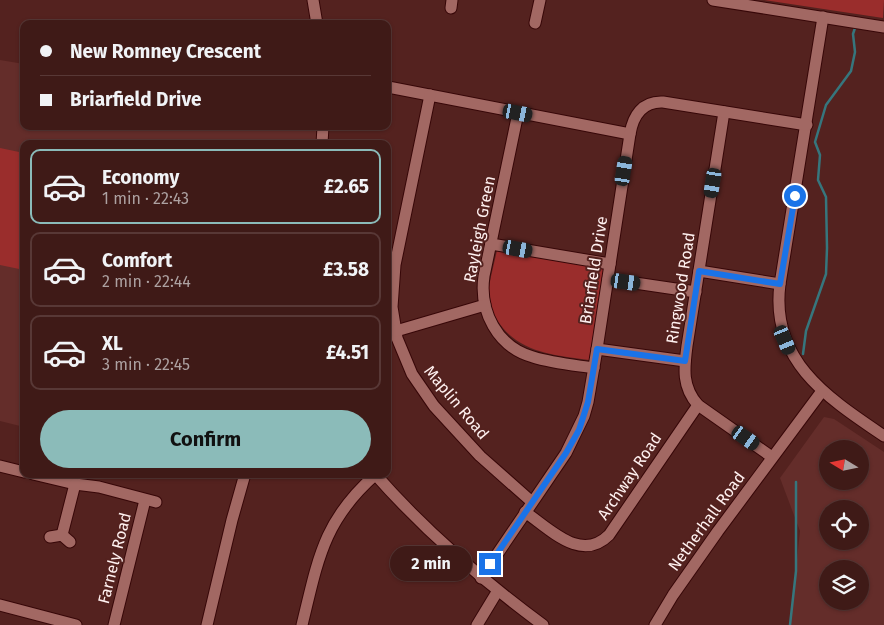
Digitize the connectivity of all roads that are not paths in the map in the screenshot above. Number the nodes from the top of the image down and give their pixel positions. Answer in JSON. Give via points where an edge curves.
{"nodes":[{"id":1,"x":313,"y":0,"type":"edge"},
{"id":2,"x":540,"y":0,"type":"edge"},
{"id":3,"x":713,"y":0,"type":"edge"},
{"id":4,"x":823,"y":17,"type":"junction"},
{"id":5,"x":316,"y":20,"type":"edge"},
{"id":6,"x":536,"y":23,"type":"dead end"},
{"id":7,"x":884,"y":27,"type":"edge"},
{"id":8,"x":391,"y":88,"type":"edge"},
{"id":9,"x":430,"y":95,"type":"junction"},
{"id":10,"x":724,"y":112,"type":"junction"},
{"id":11,"x":518,"y":113,"type":"junction"},
{"id":12,"x":806,"y":125,"type":"junction"},
{"id":13,"x":630,"y":134,"type":"junction"},
{"id":14,"x":491,"y":244,"type":"junction"},
{"id":15,"x":610,"y":264,"type":"junction"},
{"id":16,"x":699,"y":271,"type":"junction"},
{"id":17,"x":608,"y":279,"type":"junction"},
{"id":18,"x":391,"y":280,"type":"edge"},
{"id":19,"x":780,"y":284,"type":"junction"},
{"id":20,"x":696,"y":292,"type":"junction"},
{"id":21,"x":391,"y":296,"type":"edge"},
{"id":22,"x":485,"y":305,"type":"junction"},
{"id":23,"x":396,"y":331,"type":"junction"},
{"id":24,"x":597,"y":349,"type":"junction"},
{"id":25,"x":685,"y":361,"type":"junction"},
{"id":26,"x":594,"y":368,"type":"junction"},
{"id":27,"x":822,"y":391,"type":"junction"},
{"id":28,"x":698,"y":405,"type":"junction"},
{"id":29,"x":884,"y":436,"type":"edge"},
{"id":30,"x":772,"y":457,"type":"junction"},
{"id":31,"x":1,"y":469,"type":"edge"},
{"id":32,"x":20,"y":471,"type":"edge"},
{"id":33,"x":50,"y":478,"type":"edge"},
{"id":34,"x":244,"y":478,"type":"edge"},
{"id":35,"x":371,"y":478,"type":"edge"},
{"id":36,"x":379,"y":478,"type":"edge"},
{"id":37,"x":75,"y":484,"type":"junction"},
{"id":38,"x":532,"y":502,"type":"junction"},
{"id":39,"x":525,"y":512,"type":"junction"},
{"id":40,"x":61,"y":538,"type":"dead end"},
{"id":41,"x":481,"y":578,"type":"junction"},
{"id":42,"x":497,"y":592,"type":"junction"},
{"id":43,"x":0,"y":605,"type":"edge"},
{"id":44,"x":76,"y":625,"type":"edge"},
{"id":45,"x":114,"y":625,"type":"edge"},
{"id":46,"x":207,"y":625,"type":"edge"},
{"id":47,"x":302,"y":625,"type":"edge"},
{"id":48,"x":476,"y":625,"type":"edge"},
{"id":49,"x":543,"y":625,"type":"edge"},
{"id":50,"x":655,"y":625,"type":"edge"}],
"edges":[{"from":1,"to":5,"type":"street"},
{"from":2,"to":6,"type":"street"},
{"from":3,"to":4,"type":"street"},
{"from":4,"to":7,"type":"street"},
{"from":4,"to":12,"type":"street"},
{"from":8,"to":9,"type":"street"},
{"from":9,"to":11,"type":"street"},
{"from":9,"to":18,"type":"street","name":"Maplin Road"},
{"from":10,"to":12,"type":"street","name":"Briarfield Drive"},
{"from":10,"to":13,"type":"street","name":"Briarfield Drive","via":[[653,102],[637,112]]},
{"from":10,"to":16,"type":"street","name":"Ringwood Road"},
{"from":11,"to":13,"type":"street"},
{"from":11,"to":14,"type":"street","name":"Rayleigh Green"},
{"from":12,"to":19,"type":"street"},
{"from":13,"to":15,"type":"street","name":"Briarfield Drive"},
{"from":14,"to":15,"type":"street"},
{"from":14,"to":22,"type":"street","name":"Rayleigh Green","via":[[483,284]]},
{"from":15,"to":17,"type":"street","name":"Briarfield Drive"},
{"from":16,"to":19,"type":"street"},
{"from":16,"to":20,"type":"street","name":"Ringwood Road"},
{"from":17,"to":20,"type":"street"},
{"from":17,"to":24,"type":"street","name":"Briarfield Drive"},
{"from":19,"to":27,"type":"street","via":[[778,310],[785,340],[800,368]]},
{"from":20,"to":25,"type":"street","name":"Ringwood Road"},
{"from":21,"to":23,"type":"street","name":"Maplin Road"},
{"from":22,"to":23,"type":"street"},
{"from":22,"to":26,"type":"street","name":"Rayleigh Green","via":[[496,331],[516,350],[542,359]]},
{"from":23,"to":38,"type":"street","name":"Maplin Road","via":[[406,362],[426,396],[480,456]]},
{"from":24,"to":25,"type":"street"},
{"from":24,"to":26,"type":"street","name":"Briarfield Drive"},
{"from":25,"to":28,"type":"street","name":"Ringwood Road","via":[[686,387]]},
{"from":26,"to":38,"type":"street","name":"Briarfield Drive","via":[[579,430]]},
{"from":27,"to":29,"type":"street"},
{"from":27,"to":30,"type":"street","name":"Netherhall Road"},
{"from":28,"to":30,"type":"street","name":"Ringwood Road"},
{"from":28,"to":39,"type":"street","name":"Archway Road","via":[[609,535],[599,542],[588,546],[572,544]]},
{"from":30,"to":50,"type":"street","name":"Netherhall Road"},
{"from":31,"to":32,"type":"street"},
{"from":33,"to":37,"type":"street"},
{"from":34,"to":46,"type":"street"},
{"from":35,"to":47,"type":"street","via":[[346,504],[326,539]]},
{"from":36,"to":41,"type":"street","via":[[437,539]]},
{"from":37,"to":40,"type":"street"},
{"from":37,"to":45,"type":"street","name":"Farnely Road","via":[[150,501]]},
{"from":38,"to":39,"type":"street","name":"Briarfield Drive"},
{"from":39,"to":41,"type":"street","name":"Briarfield Drive"},
{"from":41,"to":42,"type":"street"},
{"from":42,"to":48,"type":"street"},
{"from":42,"to":49,"type":"street"},
{"from":43,"to":44,"type":"street"}]}
